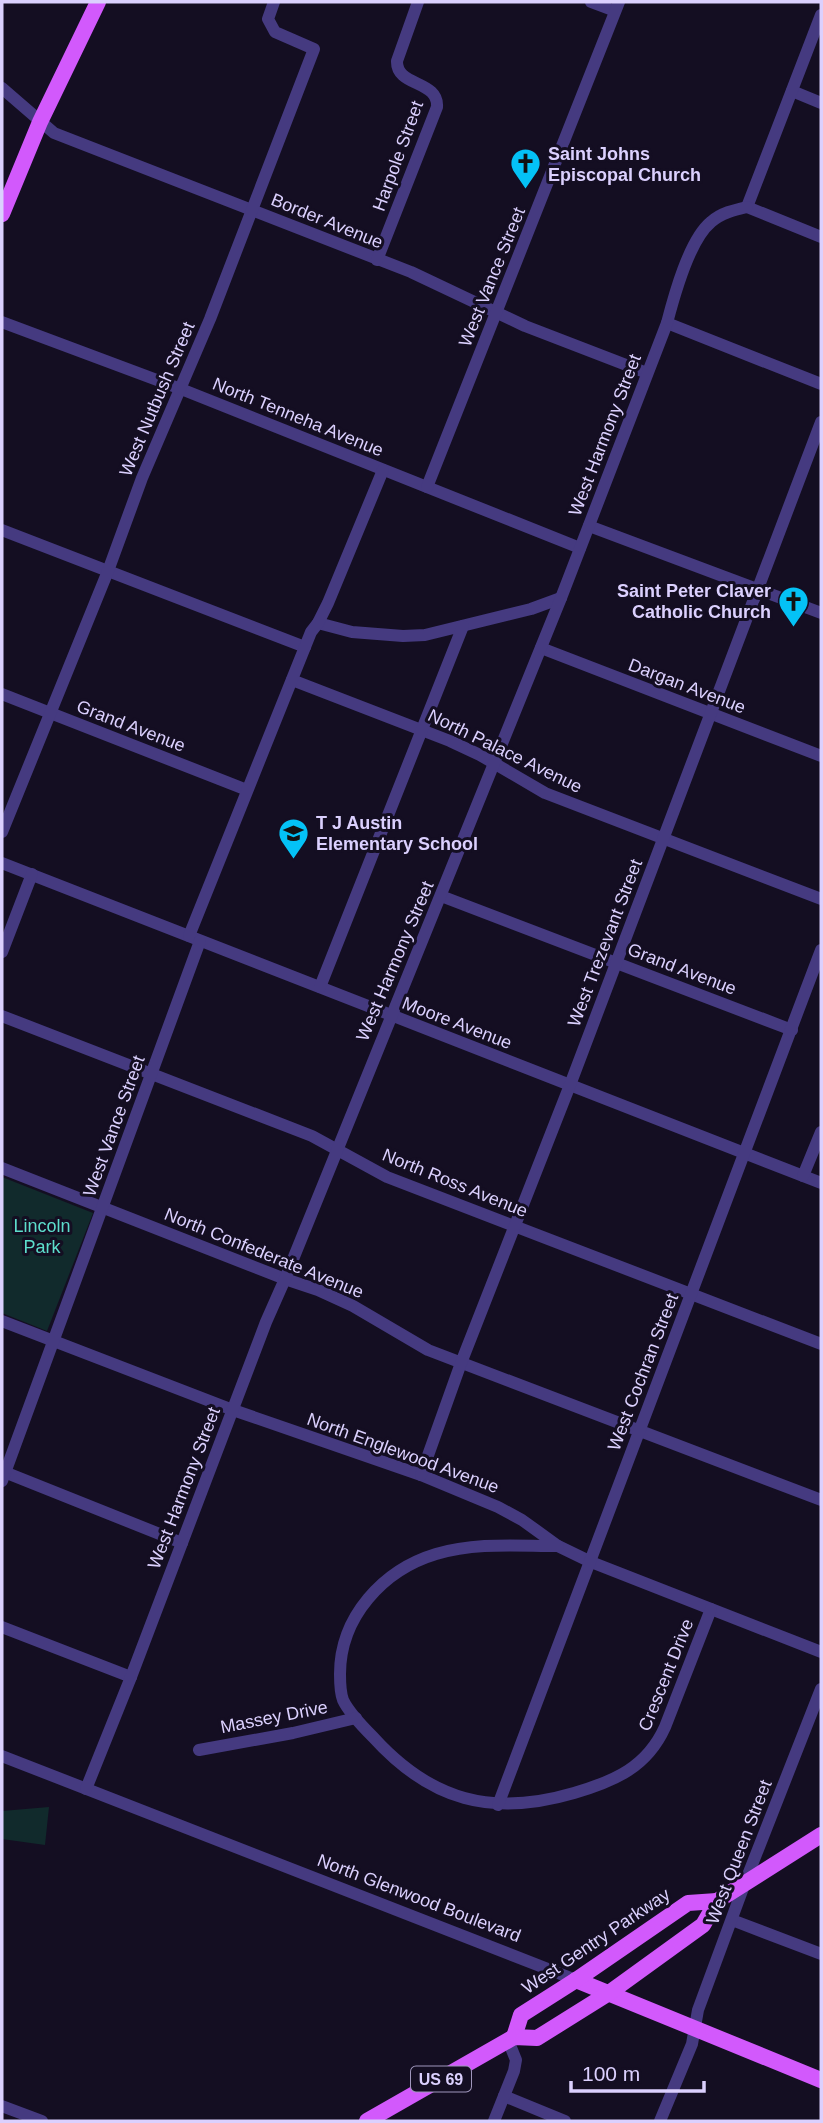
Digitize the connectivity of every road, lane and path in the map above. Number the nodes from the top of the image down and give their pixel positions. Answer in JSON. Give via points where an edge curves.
{"nodes":[{"id":1,"x":98,"y":2,"type":"edge"},
{"id":2,"x":274,"y":2,"type":"edge"},
{"id":3,"x":418,"y":2,"type":"edge"},
{"id":4,"x":591,"y":2,"type":"edge"},
{"id":5,"x":617,"y":7,"type":"edge"},
{"id":6,"x":821,"y":15,"type":"edge"},
{"id":7,"x":2,"y":88,"type":"edge"},
{"id":8,"x":792,"y":91,"type":"junction"},
{"id":9,"x":821,"y":103,"type":"edge"},
{"id":10,"x":40,"y":122,"type":"junction"},
{"id":11,"x":747,"y":207,"type":"junction"},
{"id":12,"x":253,"y":210,"type":"junction"},
{"id":13,"x":2,"y":214,"type":"edge"},
{"id":14,"x":821,"y":237,"type":"edge"},
{"id":15,"x":377,"y":260,"type":"junction"},
{"id":16,"x":497,"y":313,"type":"junction"},
{"id":17,"x":2,"y":322,"type":"edge"},
{"id":18,"x":667,"y":323,"type":"junction"},
{"id":19,"x":648,"y":373,"type":"junction"},
{"id":20,"x":821,"y":384,"type":"edge"},
{"id":21,"x":181,"y":389,"type":"junction"},
{"id":22,"x":821,"y":422,"type":"edge"},
{"id":23,"x":383,"y":470,"type":"junction"},
{"id":24,"x":427,"y":487,"type":"junction"},
{"id":25,"x":589,"y":526,"type":"junction"},
{"id":26,"x":2,"y":530,"type":"edge"},
{"id":27,"x":580,"y":548,"type":"junction"},
{"id":28,"x":108,"y":571,"type":"junction"},
{"id":29,"x":758,"y":588,"type":"junction"},
{"id":30,"x":561,"y":598,"type":"junction"},
{"id":31,"x":821,"y":613,"type":"edge"},
{"id":32,"x":318,"y":623,"type":"junction"},
{"id":33,"x":463,"y":626,"type":"junction"},
{"id":34,"x":305,"y":647,"type":"junction"},
{"id":35,"x":541,"y":648,"type":"junction"},
{"id":36,"x":292,"y":680,"type":"junction"},
{"id":37,"x":2,"y":694,"type":"edge"},
{"id":38,"x":51,"y":714,"type":"junction"},
{"id":39,"x":711,"y":715,"type":"junction"},
{"id":40,"x":422,"y":730,"type":"junction"},
{"id":41,"x":821,"y":756,"type":"edge"},
{"id":42,"x":493,"y":764,"type":"junction"},
{"id":43,"x":247,"y":790,"type":"junction"},
{"id":44,"x":2,"y":832,"type":"edge"},
{"id":45,"x":663,"y":839,"type":"junction"},
{"id":46,"x":2,"y":863,"type":"edge"},
{"id":47,"x":32,"y":874,"type":"junction"},
{"id":48,"x":441,"y":895,"type":"junction"},
{"id":49,"x":821,"y":899,"type":"edge"},
{"id":50,"x":195,"y":938,"type":"junction"},
{"id":51,"x":821,"y":950,"type":"edge"},
{"id":52,"x":2,"y":953,"type":"edge"},
{"id":53,"x":617,"y":962,"type":"junction"},
{"id":54,"x":320,"y":987,"type":"junction"},
{"id":55,"x":2,"y":1016,"type":"edge"},
{"id":56,"x":390,"y":1016,"type":"junction"},
{"id":57,"x":792,"y":1030,"type":"junction"},
{"id":58,"x":152,"y":1074,"type":"junction"},
{"id":59,"x":570,"y":1085,"type":"junction"},
{"id":60,"x":821,"y":1132,"type":"edge"},
{"id":61,"x":336,"y":1150,"type":"junction"},
{"id":62,"x":744,"y":1154,"type":"junction"},
{"id":63,"x":2,"y":1168,"type":"edge"},
{"id":64,"x":803,"y":1176,"type":"junction"},
{"id":65,"x":821,"y":1183,"type":"edge"},
{"id":66,"x":102,"y":1207,"type":"junction"},
{"id":67,"x":514,"y":1225,"type":"junction"},
{"id":68,"x":285,"y":1279,"type":"junction"},
{"id":69,"x":691,"y":1294,"type":"junction"},
{"id":70,"x":2,"y":1321,"type":"edge"},
{"id":71,"x":53,"y":1341,"type":"junction"},
{"id":72,"x":821,"y":1344,"type":"edge"},
{"id":73,"x":461,"y":1363,"type":"junction"},
{"id":74,"x":233,"y":1410,"type":"junction"},
{"id":75,"x":640,"y":1431,"type":"junction"},
{"id":76,"x":3,"y":1475,"type":"edge"},
{"id":77,"x":421,"y":1475,"type":"junction"},
{"id":78,"x":821,"y":1500,"type":"edge"},
{"id":79,"x":182,"y":1543,"type":"junction"},
{"id":80,"x":558,"y":1546,"type":"junction"},
{"id":81,"x":591,"y":1562,"type":"junction"},
{"id":82,"x":711,"y":1609,"type":"junction"},
{"id":83,"x":2,"y":1627,"type":"edge"},
{"id":84,"x":821,"y":1652,"type":"edge"},
{"id":85,"x":131,"y":1677,"type":"junction"},
{"id":86,"x":821,"y":1689,"type":"edge"},
{"id":87,"x":356,"y":1718,"type":"junction"},
{"id":88,"x":200,"y":1749,"type":"dead end"},
{"id":89,"x":2,"y":1756,"type":"edge"},
{"id":90,"x":86,"y":1789,"type":"junction"},
{"id":91,"x":498,"y":1805,"type":"junction"},
{"id":92,"x":821,"y":1835,"type":"edge"},
{"id":93,"x":746,"y":1880,"type":"junction"},
{"id":94,"x":717,"y":1900,"type":"junction"},
{"id":95,"x":732,"y":1920,"type":"junction"},
{"id":96,"x":821,"y":1954,"type":"edge"},
{"id":97,"x":576,"y":1980,"type":"junction"},
{"id":98,"x":608,"y":1993,"type":"junction"},
{"id":99,"x":694,"y":2029,"type":"junction"},
{"id":100,"x":511,"y":2038,"type":"junction"},
{"id":101,"x":821,"y":2080,"type":"edge"},
{"id":102,"x":504,"y":2096,"type":"junction"},
{"id":103,"x":2,"y":2106,"type":"edge"},
{"id":104,"x":42,"y":2121,"type":"edge"},
{"id":105,"x":368,"y":2121,"type":"edge"},
{"id":106,"x":494,"y":2121,"type":"edge"},
{"id":107,"x":565,"y":2121,"type":"edge"},
{"id":108,"x":660,"y":2121,"type":"edge"}],
"edges":[{"from":1,"to":10,"type":"main road"},
{"from":2,"to":12,"type":"street","name":"West Nutbush Street","via":[[268,19],[275,32],[314,49]]},
{"from":3,"to":15,"type":"street","name":"Harpole Street","via":[[397,67],[438,101]]},
{"from":4,"to":5,"type":"street"},
{"from":5,"to":16,"type":"street","name":"West Vance Street"},
{"from":6,"to":8,"type":"street"},
{"from":7,"to":10,"type":"street","name":"Border Avenue"},
{"from":8,"to":9,"type":"street"},
{"from":8,"to":11,"type":"street"},
{"from":10,"to":12,"type":"street","name":"Border Avenue","via":[[54,133]]},
{"from":10,"to":13,"type":"main road"},
{"from":11,"to":14,"type":"street"},
{"from":11,"to":18,"type":"street","name":"West Harmony Street","via":[[726,212],[700,233]]},
{"from":12,"to":15,"type":"street","name":"Border Avenue"},
{"from":12,"to":21,"type":"street","name":"West Nutbush Street"},
{"from":15,"to":16,"type":"street","name":"Border Avenue"},
{"from":16,"to":19,"type":"street","name":"Border Avenue"},
{"from":16,"to":24,"type":"street","name":"West Vance Street"},
{"from":17,"to":21,"type":"street","name":"North Tenneha Avenue"},
{"from":18,"to":19,"type":"street","name":"West Harmony Street"},
{"from":18,"to":20,"type":"street"},
{"from":19,"to":25,"type":"street","name":"West Harmony Street"},
{"from":21,"to":23,"type":"street","name":"North Tenneha Avenue"},
{"from":21,"to":28,"type":"street","name":"West Nutbush Street"},
{"from":22,"to":29,"type":"street","name":"West Trezevant Street"},
{"from":23,"to":24,"type":"street","name":"North Tenneha Avenue"},
{"from":23,"to":32,"type":"street","name":"West Vance Street"},
{"from":24,"to":27,"type":"street","name":"North Tenneha Avenue"},
{"from":25,"to":27,"type":"street","name":"West Harmony Street"},
{"from":25,"to":29,"type":"street"},
{"from":26,"to":28,"type":"street"},
{"from":27,"to":30,"type":"street","name":"West Harmony Street"},
{"from":28,"to":34,"type":"street"},
{"from":28,"to":38,"type":"street","name":"West Nutbush Street"},
{"from":29,"to":31,"type":"street"},
{"from":29,"to":39,"type":"street","name":"West Trezevant Street"},
{"from":30,"to":33,"type":"street"},
{"from":30,"to":35,"type":"street","name":"West Harmony Street"},
{"from":32,"to":33,"type":"street","via":[[352,632],[403,636]]},
{"from":32,"to":34,"type":"street","name":"West Vance Street"},
{"from":33,"to":40,"type":"street"},
{"from":34,"to":36,"type":"street","name":"West Vance Street"},
{"from":35,"to":39,"type":"street","name":"Dargan Avenue"},
{"from":35,"to":42,"type":"street","name":"West Harmony Street"},
{"from":36,"to":40,"type":"street","name":"North Palace Avenue"},
{"from":36,"to":43,"type":"street","name":"West Vance Street"},
{"from":37,"to":38,"type":"street","name":"Grand Avenue"},
{"from":38,"to":43,"type":"street","name":"Grand Avenue"},
{"from":38,"to":44,"type":"street","name":"West Nutbush Street"},
{"from":39,"to":41,"type":"street","name":"Dargan Avenue"},
{"from":39,"to":45,"type":"street","name":"West Trezevant Street"},
{"from":40,"to":42,"type":"street","name":"North Palace Avenue"},
{"from":40,"to":54,"type":"street"},
{"from":42,"to":45,"type":"street","name":"North Palace Avenue","via":[[545,793]]},
{"from":42,"to":48,"type":"street","name":"West Harmony Street"},
{"from":43,"to":50,"type":"street","name":"West Vance Street"},
{"from":45,"to":49,"type":"street","name":"North Palace Avenue"},
{"from":45,"to":53,"type":"street","name":"West Trezevant Street"},
{"from":46,"to":47,"type":"street","name":"Moore Avenue"},
{"from":47,"to":50,"type":"street","name":"Moore Avenue"},
{"from":47,"to":52,"type":"street"},
{"from":48,"to":53,"type":"street","name":"Grand Avenue"},
{"from":48,"to":56,"type":"street","name":"West Harmony Street"},
{"from":50,"to":54,"type":"street","name":"Moore Avenue"},
{"from":50,"to":58,"type":"street","name":"West Vance Street"},
{"from":51,"to":57,"type":"street","name":"West Cochran Street"},
{"from":53,"to":57,"type":"street","name":"Grand Avenue"},
{"from":53,"to":59,"type":"street","name":"West Trezevant Street"},
{"from":54,"to":56,"type":"street","name":"Moore Avenue"},
{"from":55,"to":58,"type":"street","name":"North Ross Avenue"},
{"from":56,"to":59,"type":"street","name":"Moore Avenue"},
{"from":56,"to":61,"type":"street","name":"West Harmony Street"},
{"from":57,"to":62,"type":"street","name":"West Cochran Street"},
{"from":58,"to":61,"type":"street","name":"North Ross Avenue","via":[[312,1136]]},
{"from":58,"to":66,"type":"street","name":"West Vance Street"},
{"from":59,"to":62,"type":"street","name":"Moore Avenue"},
{"from":59,"to":67,"type":"street","name":"West Trezevant Street"},
{"from":60,"to":64,"type":"street"},
{"from":61,"to":67,"type":"street","name":"North Ross Avenue","via":[[387,1177]]},
{"from":61,"to":68,"type":"street","name":"West Harmony Street"},
{"from":62,"to":64,"type":"street","name":"Moore Avenue"},
{"from":62,"to":69,"type":"street","name":"West Cochran Street"},
{"from":63,"to":66,"type":"street","name":"North Confederate Avenue"},
{"from":64,"to":65,"type":"street","name":"Moore Avenue"},
{"from":66,"to":68,"type":"street","name":"North Confederate Avenue"},
{"from":66,"to":71,"type":"street","name":"West Vance Street"},
{"from":67,"to":69,"type":"street","name":"North Ross Avenue"},
{"from":67,"to":73,"type":"street","name":"West Trezevant Street"},
{"from":68,"to":73,"type":"street","name":"North Confederate Avenue","via":[[353,1306],[428,1350]]},
{"from":68,"to":74,"type":"street","name":"West Harmony Street"},
{"from":69,"to":72,"type":"street","name":"North Ross Avenue"},
{"from":69,"to":75,"type":"street","name":"West Cochran Street"},
{"from":70,"to":71,"type":"street","name":"North Englewood Avenue"},
{"from":71,"to":74,"type":"street","name":"North Englewood Avenue"},
{"from":71,"to":76,"type":"street","name":"West Vance Street"},
{"from":73,"to":75,"type":"street","name":"North Confederate Avenue"},
{"from":73,"to":77,"type":"street","name":"West Trezevant Street"},
{"from":74,"to":77,"type":"street","name":"North Englewood Avenue"},
{"from":74,"to":79,"type":"street","name":"West Harmony Street"},
{"from":75,"to":78,"type":"street","name":"North Confederate Avenue"},
{"from":75,"to":81,"type":"street","name":"West Cochran Street"},
{"from":76,"to":79,"type":"street"},
{"from":77,"to":80,"type":"street","name":"North Englewood Avenue","via":[[498,1507]]},
{"from":79,"to":85,"type":"street","name":"West Harmony Street"},
{"from":80,"to":81,"type":"street","name":"North Englewood Avenue"},
{"from":80,"to":87,"type":"street","name":"Crescent Drive","via":[[455,1549],[412,1564],[375,1590],[349,1626],[340,1663],[344,1701]]},
{"from":81,"to":82,"type":"street","name":"North Englewood Avenue"},
{"from":81,"to":91,"type":"street","name":"West Cochran Street"},
{"from":82,"to":84,"type":"street","name":"North Englewood Avenue"},
{"from":82,"to":91,"type":"street","name":"Crescent Drive","via":[[666,1727],[640,1763],[578,1792]]},
{"from":83,"to":85,"type":"street"},
{"from":85,"to":90,"type":"street","name":"West Harmony Street"},
{"from":86,"to":93,"type":"street","name":"West Queen Street"},
{"from":87,"to":88,"type":"street","name":"Massey Drive"},
{"from":87,"to":91,"type":"street","name":"Crescent Drive","via":[[383,1748],[430,1785]]},
{"from":89,"to":90,"type":"street","name":"North Glenwood Boulevard"},
{"from":90,"to":97,"type":"street","name":"North Glenwood Boulevard"},
{"from":92,"to":93,"type":"main road","name":"West Gentry Parkway"},
{"from":93,"to":94,"type":"main road","name":"West Gentry Parkway"},
{"from":93,"to":95,"type":"street","name":"West Queen Street"},
{"from":94,"to":97,"type":"main road","name":"West Gentry Parkway","via":[[688,1903]]},
{"from":94,"to":98,"type":"main road","name":"West Gentry Parkway","via":[[703,1925]]},
{"from":95,"to":96,"type":"street"},
{"from":95,"to":99,"type":"street","name":"West Queen Street"},
{"from":97,"to":98,"type":"main road","name":"North Glenwood Boulevard"},
{"from":97,"to":100,"type":"main road","name":"West Gentry Parkway","number":"US 69","via":[[521,2015]]},
{"from":98,"to":99,"type":"main road","name":"North Glenwood Boulevard"},
{"from":98,"to":100,"type":"main road","name":"West Gentry Parkway","number":"US 69","via":[[537,2038]]},
{"from":99,"to":101,"type":"main road","name":"North Glenwood Boulevard"},
{"from":99,"to":108,"type":"street","name":"West Queen Street"},
{"from":100,"to":102,"type":"street","via":[[515,2065]]},
{"from":100,"to":105,"type":"main road","name":"West Gentry Parkway","number":"US 69"},
{"from":102,"to":106,"type":"street"},
{"from":102,"to":107,"type":"street"},
{"from":103,"to":104,"type":"street"}]}
